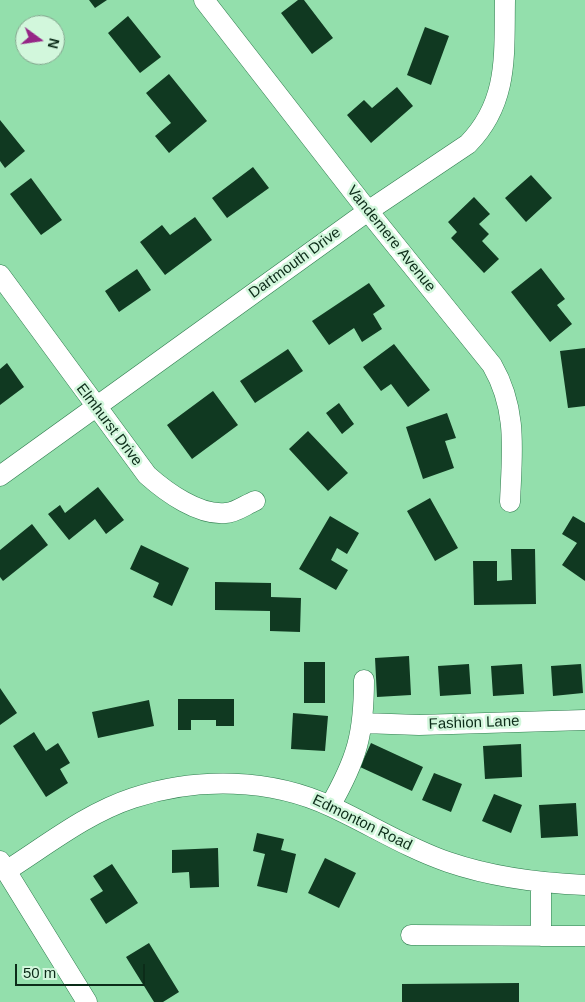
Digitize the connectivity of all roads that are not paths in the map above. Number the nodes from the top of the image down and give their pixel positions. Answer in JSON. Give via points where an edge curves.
{"nodes":[{"id":1,"x":204,"y":0,"type":"edge"},
{"id":2,"x":505,"y":0,"type":"edge"},
{"id":3,"x":368,"y":211,"type":"junction"},
{"id":4,"x":0,"y":275,"type":"edge"},
{"id":5,"x":96,"y":407,"type":"junction"},
{"id":6,"x":0,"y":476,"type":"edge"},
{"id":7,"x":255,"y":501,"type":"dead end"},
{"id":8,"x":510,"y":502,"type":"dead end"},
{"id":9,"x":364,"y":680,"type":"dead end"},
{"id":10,"x":585,"y":720,"type":"edge"},
{"id":11,"x":363,"y":724,"type":"junction"},
{"id":12,"x":330,"y":806,"type":"junction"},
{"id":13,"x":3,"y":866,"type":"edge"},
{"id":14,"x":541,"y":882,"type":"junction"},
{"id":15,"x":585,"y":885,"type":"edge"},
{"id":16,"x":411,"y":935,"type":"dead end"},
{"id":17,"x":541,"y":936,"type":"junction"},
{"id":18,"x":585,"y":936,"type":"edge"},
{"id":19,"x":87,"y":1002,"type":"edge"}],
"edges":[{"from":1,"to":3,"type":"street","name":"Vandemere Avenue"},
{"from":2,"to":3,"type":"street","name":"Dartmouth Drive","via":[[504,67],[492,113],[468,144]]},
{"from":3,"to":5,"type":"street","name":"Dartmouth Drive"},
{"from":3,"to":8,"type":"street","name":"Vandemere Avenue","via":[[500,378],[512,416]]},
{"from":4,"to":5,"type":"street","name":"Elmhurst Drive"},
{"from":5,"to":6,"type":"street","name":"Dartmouth Drive"},
{"from":5,"to":7,"type":"street","name":"Elmhurst Drive","via":[[147,475],[164,491],[208,511],[227,514]]},
{"from":9,"to":11,"type":"street"},
{"from":10,"to":11,"type":"street","name":"Fashion Lane"},
{"from":11,"to":12,"type":"street","via":[[356,754]]},
{"from":12,"to":13,"type":"street","name":"Edmonton Road","via":[[308,797],[257,786],[218,783],[182,786],[151,792],[114,806]]},
{"from":12,"to":14,"type":"street","name":"Edmonton Road","via":[[389,838],[447,862],[489,874]]},
{"from":13,"to":19,"type":"street"},
{"from":14,"to":15,"type":"street","name":"Edmonton Road"},
{"from":14,"to":17,"type":"street"},
{"from":16,"to":17,"type":"street"},
{"from":17,"to":18,"type":"street"}]}
